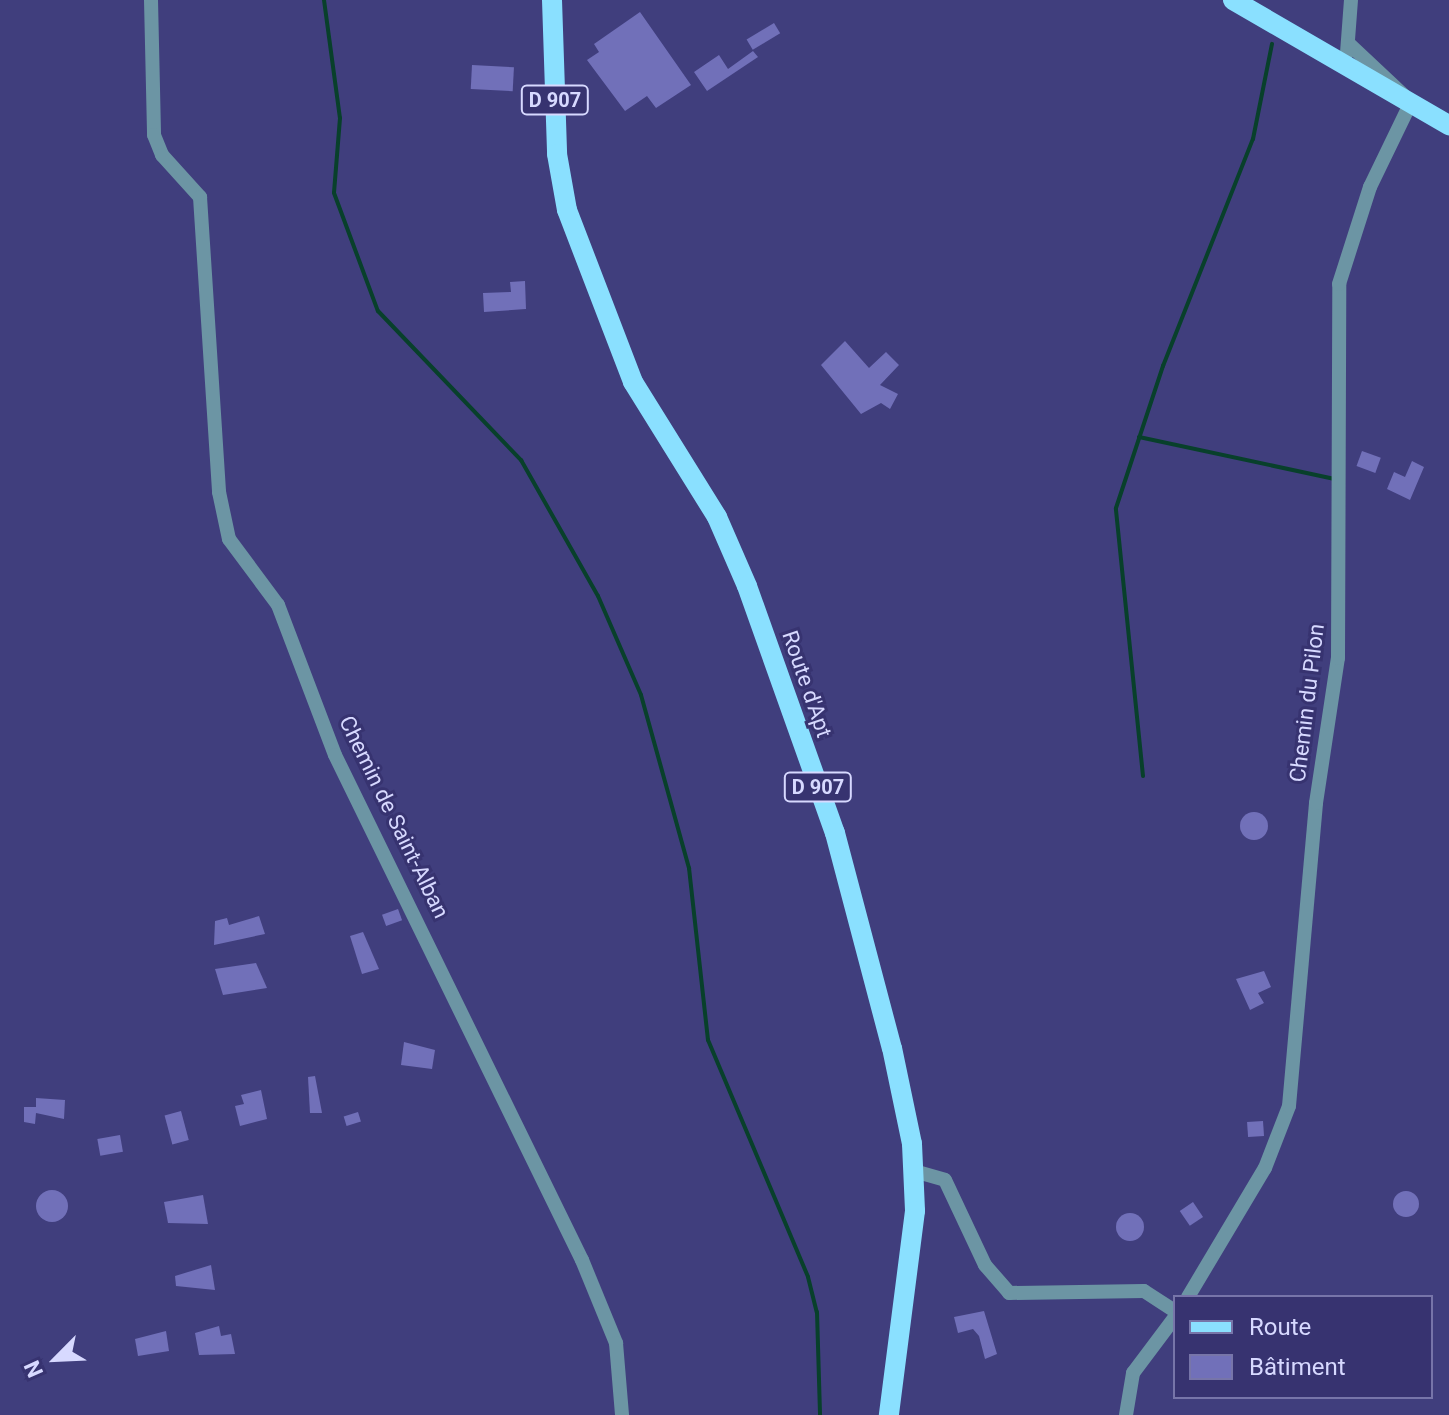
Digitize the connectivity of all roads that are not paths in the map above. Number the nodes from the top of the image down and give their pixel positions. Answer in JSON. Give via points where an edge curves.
{"nodes":[{"id":1,"x":151,"y":0,"type":"edge"},
{"id":2,"x":552,"y":0,"type":"edge"},
{"id":3,"x":1233,"y":0,"type":"edge"},
{"id":4,"x":1351,"y":0,"type":"edge"},
{"id":5,"x":1347,"y":18,"type":"junction"},
{"id":6,"x":1341,"y":53,"type":"junction"},
{"id":7,"x":1411,"y":102,"type":"junction"},
{"id":8,"x":1449,"y":125,"type":"edge"},
{"id":9,"x":914,"y":1171,"type":"junction"},
{"id":10,"x":1189,"y":1295,"type":"edge"},
{"id":11,"x":1173,"y":1313,"type":"edge"},
{"id":12,"x":1173,"y":1317,"type":"edge"},
{"id":13,"x":622,"y":1415,"type":"edge"},
{"id":14,"x":889,"y":1415,"type":"edge"},
{"id":15,"x":1126,"y":1415,"type":"edge"}],
"edges":[{"from":1,"to":13,"type":"street","name":"Chemin de Saint-Alban","via":[[154,135],[162,155],[196,188],[203,223],[219,492],[229,539],[278,605],[335,755],[582,1260],[616,1343]]},
{"from":2,"to":9,"type":"main road","name":"Route d'Apt","number":"D 907","via":[[557,154],[567,210],[633,382],[717,517],[747,586],[858,909]]},
{"from":3,"to":6,"type":"main road"},
{"from":4,"to":5,"type":"street"},
{"from":5,"to":6,"type":"street"},
{"from":5,"to":6,"type":"street"},
{"from":6,"to":7,"type":"main road"},
{"from":7,"to":8,"type":"main road"},
{"from":7,"to":10,"type":"street","name":"Chemin du Pilon","via":[[1370,187],[1339,284],[1338,658],[1316,803],[1289,1106],[1265,1168]]},
{"from":9,"to":11,"type":"street","via":[[945,1180],[985,1265],[1009,1293],[1144,1291]]},
{"from":9,"to":14,"type":"main road","name":"Route d'Apt","number":"D 907","via":[[913,1253]]},
{"from":12,"to":15,"type":"street","via":[[1133,1373]]}]}
